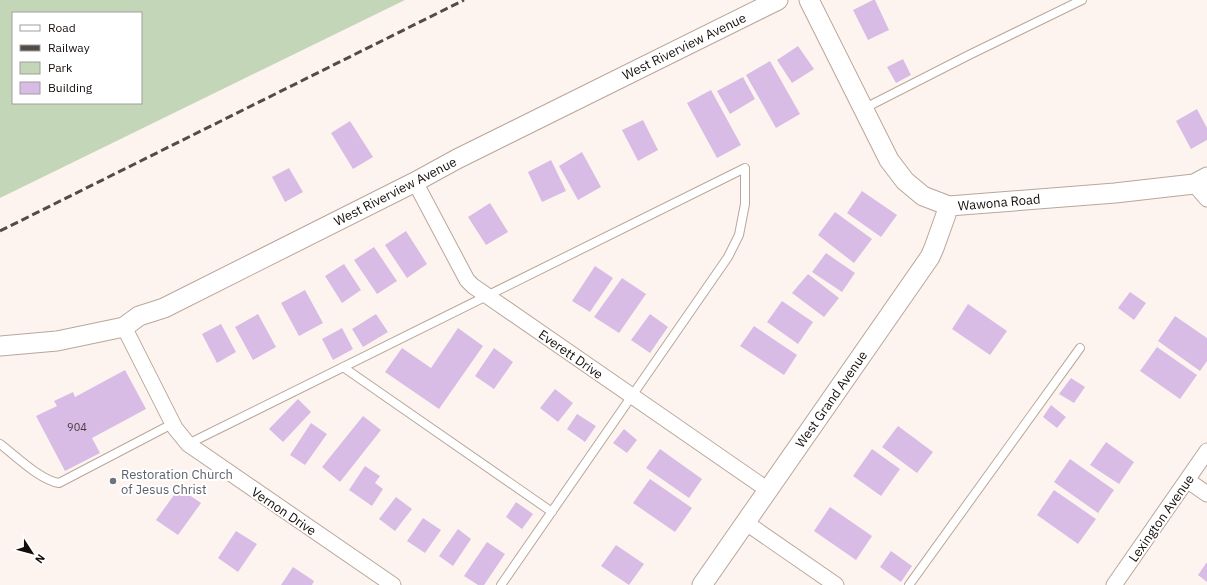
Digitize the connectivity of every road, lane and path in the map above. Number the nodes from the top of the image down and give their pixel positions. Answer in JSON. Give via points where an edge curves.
{"nodes":[{"id":1,"x":778,"y":0,"type":"edge"},
{"id":2,"x":809,"y":0,"type":"edge"},
{"id":3,"x":1082,"y":0,"type":"edge"},
{"id":4,"x":863,"y":109,"type":"junction"},
{"id":5,"x":1200,"y":180,"type":"edge"},
{"id":6,"x":415,"y":182,"type":"junction"},
{"id":7,"x":1207,"y":198,"type":"edge"},
{"id":8,"x":949,"y":206,"type":"junction"},
{"id":9,"x":487,"y":296,"type":"junction"},
{"id":10,"x":124,"y":327,"type":"junction"},
{"id":11,"x":0,"y":346,"type":"edge"},
{"id":12,"x":1080,"y":348,"type":"dead end"},
{"id":13,"x":343,"y":367,"type":"junction"},
{"id":14,"x":632,"y":396,"type":"junction"},
{"id":15,"x":172,"y":424,"type":"junction"},
{"id":16,"x":0,"y":444,"type":"edge"},
{"id":17,"x":188,"y":444,"type":"junction"},
{"id":18,"x":1205,"y":457,"type":"edge"},
{"id":19,"x":1187,"y":480,"type":"junction"},
{"id":20,"x":768,"y":490,"type":"junction"},
{"id":21,"x":1207,"y":494,"type":"edge"},
{"id":22,"x":552,"y":512,"type":"junction"},
{"id":23,"x":745,"y":522,"type":"junction"},
{"id":24,"x":393,"y":585,"type":"edge"},
{"id":25,"x":501,"y":585,"type":"edge"},
{"id":26,"x":702,"y":585,"type":"edge"},
{"id":27,"x":836,"y":585,"type":"edge"},
{"id":28,"x":909,"y":585,"type":"edge"},
{"id":29,"x":1114,"y":585,"type":"edge"}],
"edges":[{"from":1,"to":6,"type":"street","name":"West Riverview Avenue"},
{"from":2,"to":4,"type":"street","name":"Wawona Road"},
{"from":3,"to":4,"type":"lane"},
{"from":4,"to":8,"type":"street","name":"Wawona Road","via":[[896,172],[923,196]]},
{"from":5,"to":7,"type":"street"},
{"from":5,"to":8,"type":"street","name":"Wawona Road","via":[[1115,193]]},
{"from":6,"to":9,"type":"street","name":"Everett Drive","via":[[467,280]]},
{"from":6,"to":10,"type":"street","name":"West Riverview Avenue","via":[[164,308],[139,316]]},
{"from":8,"to":20,"type":"street","name":"West Grand Avenue","via":[[930,257]]},
{"from":9,"to":13,"type":"lane"},
{"from":9,"to":14,"type":"street","name":"Everett Drive"},
{"from":9,"to":14,"type":"lane","via":[[745,168],[745,204],[739,235],[728,257]]},
{"from":10,"to":11,"type":"street","name":"West Riverview Avenue","via":[[57,341]]},
{"from":10,"to":15,"type":"street","name":"Vernon Drive"},
{"from":12,"to":28,"type":"lane"},
{"from":13,"to":17,"type":"lane"},
{"from":13,"to":22,"type":"lane"},
{"from":14,"to":20,"type":"street","name":"Everett Drive"},
{"from":14,"to":22,"type":"lane"},
{"from":15,"to":16,"type":"lane","via":[[59,483],[50,482]]},
{"from":15,"to":17,"type":"street","name":"Vernon Drive"},
{"from":17,"to":24,"type":"street","name":"Vernon Drive"},
{"from":18,"to":19,"type":"street","name":"Lexington Avenue"},
{"from":19,"to":21,"type":"street"},
{"from":19,"to":29,"type":"street","name":"Lexington Avenue"},
{"from":20,"to":23,"type":"street","name":"West Grand Avenue"},
{"from":22,"to":25,"type":"lane"},
{"from":23,"to":26,"type":"street","name":"West Grand Avenue"},
{"from":23,"to":27,"type":"street"}]}
